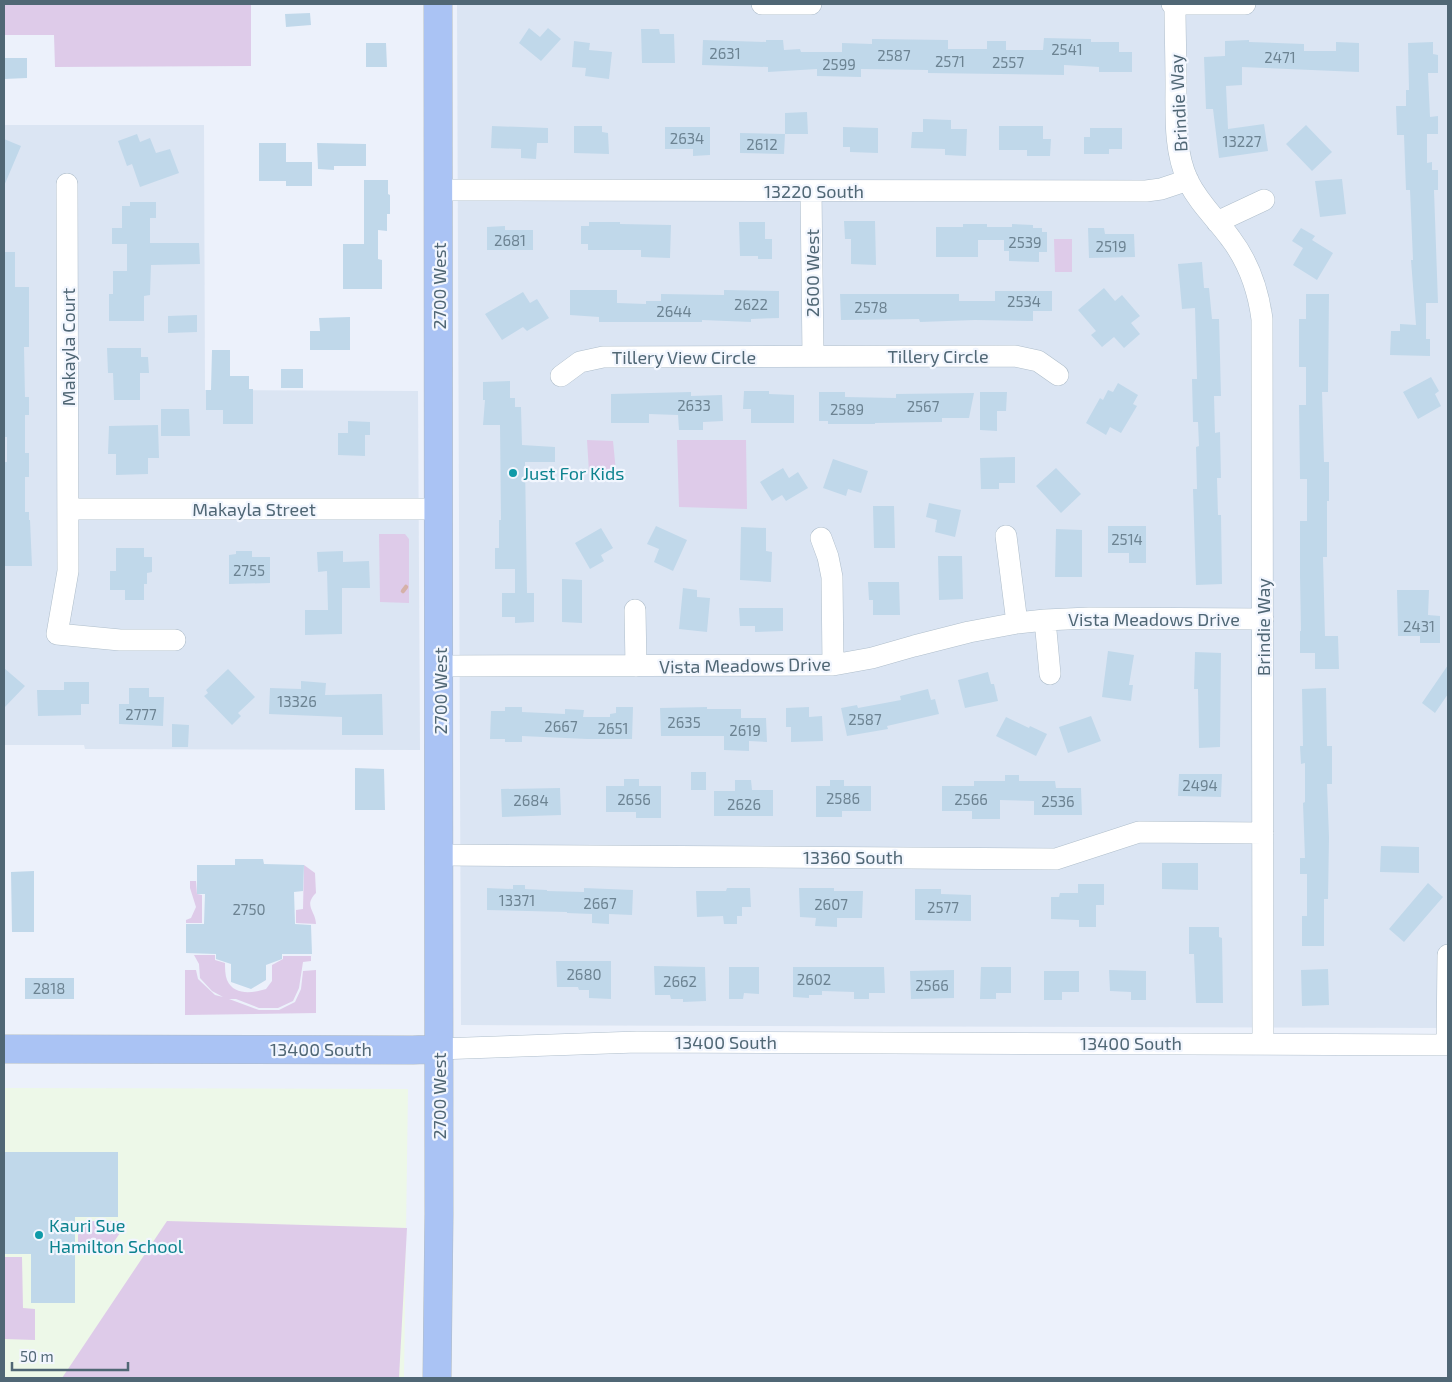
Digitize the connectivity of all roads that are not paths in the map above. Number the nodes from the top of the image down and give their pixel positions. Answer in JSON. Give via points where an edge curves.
{"nodes":[{"id":1,"x":438,"y":4,"type":"edge"},
{"id":2,"x":762,"y":4,"type":"edge"},
{"id":3,"x":811,"y":4,"type":"edge"},
{"id":4,"x":1174,"y":4,"type":"edge"},
{"id":5,"x":1245,"y":4,"type":"edge"},
{"id":6,"x":1188,"y":180,"type":"junction"},
{"id":7,"x":67,"y":184,"type":"dead end"},
{"id":8,"x":439,"y":190,"type":"junction"},
{"id":9,"x":811,"y":190,"type":"junction"},
{"id":10,"x":1264,"y":200,"type":"dead end"},
{"id":11,"x":1217,"y":222,"type":"junction"},
{"id":12,"x":813,"y":356,"type":"junction"},
{"id":13,"x":1058,"y":375,"type":"dead end"},
{"id":14,"x":561,"y":376,"type":"dead end"},
{"id":15,"x":68,"y":509,"type":"junction"},
{"id":16,"x":440,"y":509,"type":"junction"},
{"id":17,"x":1006,"y":536,"type":"dead end"},
{"id":18,"x":821,"y":538,"type":"dead end"},
{"id":19,"x":635,"y":610,"type":"dead end"},
{"id":20,"x":1263,"y":619,"type":"junction"},
{"id":21,"x":1045,"y":620,"type":"junction"},
{"id":22,"x":1017,"y":623,"type":"junction"},
{"id":23,"x":175,"y":640,"type":"dead end"},
{"id":24,"x":439,"y":666,"type":"junction"},
{"id":25,"x":636,"y":666,"type":"junction"},
{"id":26,"x":833,"y":666,"type":"junction"},
{"id":27,"x":1050,"y":674,"type":"dead end"},
{"id":28,"x":1263,"y":833,"type":"junction"},
{"id":29,"x":440,"y":855,"type":"junction"},
{"id":30,"x":1448,"y":955,"type":"edge"},
{"id":31,"x":1263,"y":1044,"type":"junction"},
{"id":32,"x":1448,"y":1045,"type":"edge"},
{"id":33,"x":4,"y":1049,"type":"edge"},
{"id":34,"x":438,"y":1049,"type":"junction"},
{"id":35,"x":437,"y":1378,"type":"edge"}],
"edges":[{"from":1,"to":8,"type":"main road","name":"2700 West"},
{"from":2,"to":3,"type":"street"},
{"from":4,"to":5,"type":"street"},
{"from":4,"to":6,"type":"street","name":"Brindie Way","via":[[1177,135]]},
{"from":6,"to":9,"type":"street","name":"13220 South","via":[[1146,191]]},
{"from":6,"to":11,"type":"street","name":"Brindie Way"},
{"from":7,"to":15,"type":"street","name":"Makayla Court"},
{"from":8,"to":9,"type":"street","name":"13220 South"},
{"from":8,"to":16,"type":"main road","name":"2700 West"},
{"from":9,"to":12,"type":"street","name":"2600 West"},
{"from":10,"to":11,"type":"street"},
{"from":11,"to":20,"type":"street","name":"Brindie Way","via":[[1248,266],[1261,312]]},
{"from":12,"to":13,"type":"street","name":"Tillery Circle","via":[[1015,356],[1038,361]]},
{"from":12,"to":14,"type":"street","name":"Tillery View Circle","via":[[603,357],[580,362]]},
{"from":15,"to":16,"type":"street","name":"Makayla Street"},
{"from":15,"to":23,"type":"street","name":"Makayla Court","via":[[68,572],[58,634],[120,640]]},
{"from":16,"to":24,"type":"main road","name":"2700 West"},
{"from":17,"to":22,"type":"street"},
{"from":18,"to":26,"type":"street","via":[[832,577]]},
{"from":19,"to":25,"type":"street"},
{"from":20,"to":21,"type":"street","name":"Vista Meadows Drive"},
{"from":20,"to":28,"type":"street","name":"Brindie Way"},
{"from":21,"to":22,"type":"street","name":"Vista Meadows Drive"},
{"from":21,"to":27,"type":"street","name":"Vista Meadows Drive"},
{"from":22,"to":26,"type":"street","name":"Vista Meadows Drive"},
{"from":24,"to":25,"type":"street","name":"Vista Meadows Drive"},
{"from":24,"to":29,"type":"main road","name":"2700 West"},
{"from":25,"to":26,"type":"street","name":"Vista Meadows Drive"},
{"from":28,"to":29,"type":"street","name":"13360 South","via":[[1139,832],[1056,859]]},
{"from":28,"to":31,"type":"street","name":"Brindie Way"},
{"from":29,"to":34,"type":"main road","name":"2700 West"},
{"from":30,"to":32,"type":"street"},
{"from":31,"to":32,"type":"street","name":"13400 South"},
{"from":31,"to":34,"type":"street","name":"13400 South","via":[[637,1042]]},
{"from":33,"to":34,"type":"main road","name":"13400 South"},
{"from":34,"to":35,"type":"main road","name":"2700 West","via":[[440,1214]]}]}
